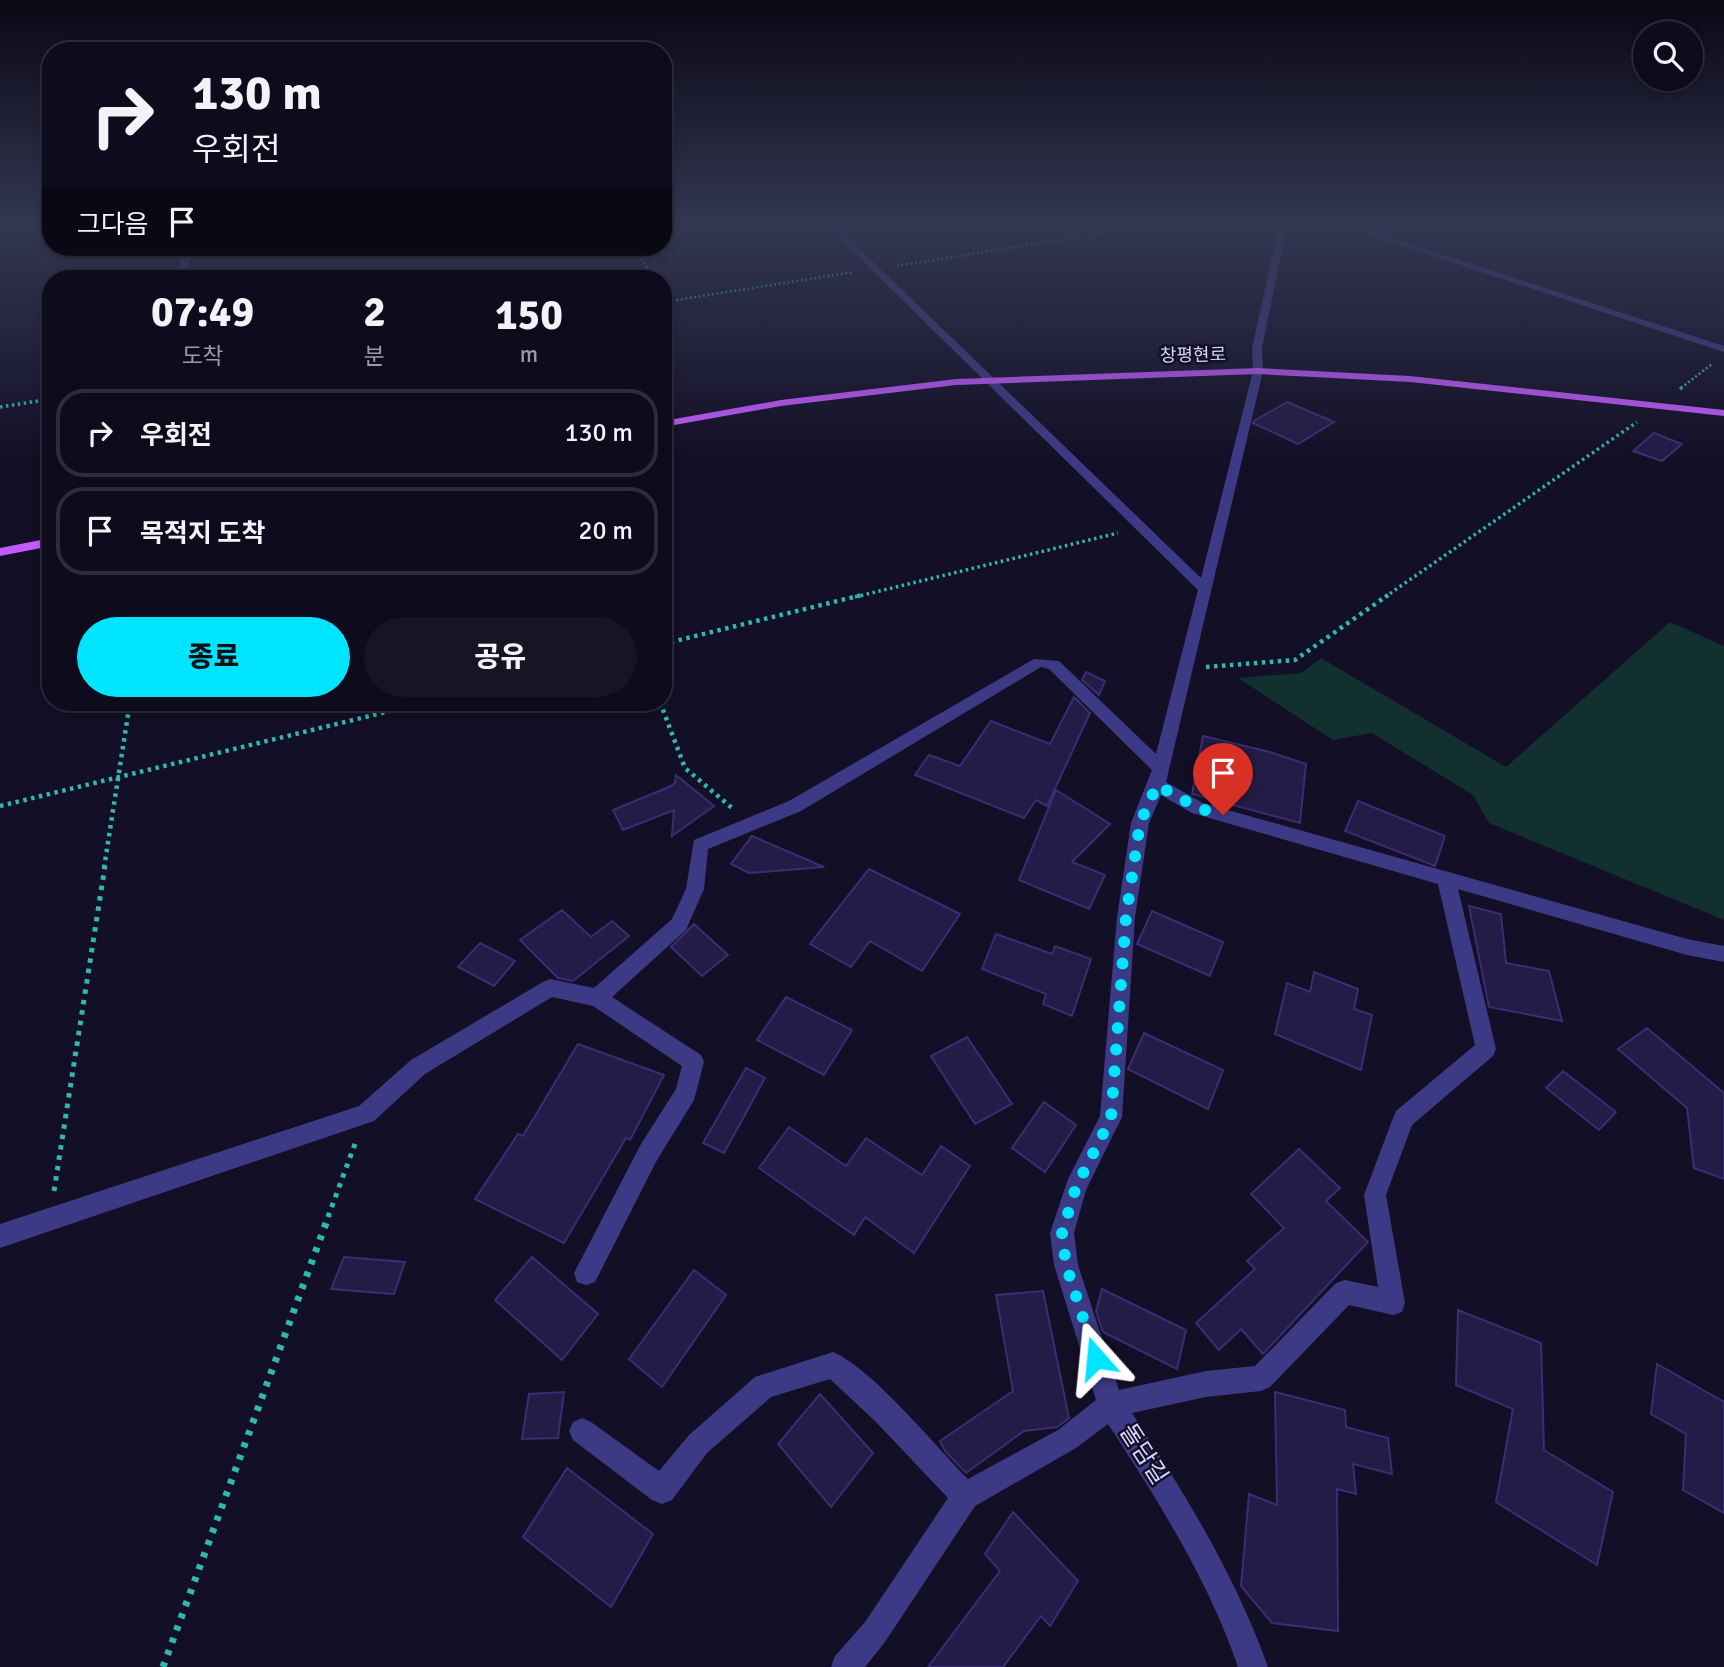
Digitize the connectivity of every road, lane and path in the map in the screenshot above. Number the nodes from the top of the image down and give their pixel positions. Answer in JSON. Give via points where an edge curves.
{"nodes":[{"id":1,"x":909,"y":303,"type":"edge"},
{"id":2,"x":1267,"y":303,"type":"edge"},
{"id":3,"x":1582,"y":303,"type":"edge"},
{"id":4,"x":1724,"y":349,"type":"edge"},
{"id":5,"x":1713,"y":362,"type":"dead end"},
{"id":6,"x":1258,"y":371,"type":"junction"},
{"id":7,"x":988,"y":381,"type":"junction"},
{"id":8,"x":42,"y":400,"type":"edge"},
{"id":9,"x":1661,"y":405,"type":"junction"},
{"id":10,"x":0,"y":407,"type":"edge"},
{"id":11,"x":1724,"y":413,"type":"edge"},
{"id":12,"x":672,"y":422,"type":"edge"},
{"id":13,"x":1140,"y":527,"type":"junction"},
{"id":14,"x":42,"y":544,"type":"edge"},
{"id":15,"x":0,"y":552,"type":"edge"},
{"id":16,"x":1203,"y":588,"type":"junction"},
{"id":17,"x":672,"y":642,"type":"edge"},
{"id":18,"x":1184,"y":669,"type":"junction"},
{"id":19,"x":129,"y":711,"type":"edge"},
{"id":20,"x":390,"y":711,"type":"edge"},
{"id":21,"x":663,"y":711,"type":"edge"},
{"id":22,"x":1159,"y":776,"type":"junction"},
{"id":23,"x":118,"y":777,"type":"junction"},
{"id":24,"x":0,"y":806,"type":"edge"},
{"id":25,"x":750,"y":823,"type":"junction"},
{"id":26,"x":1446,"y":878,"type":"junction"},
{"id":27,"x":1724,"y":954,"type":"edge"},
{"id":28,"x":597,"y":998,"type":"junction"},
{"id":29,"x":366,"y":1114,"type":"junction"},
{"id":30,"x":49,"y":1220,"type":"junction"},
{"id":31,"x":0,"y":1236,"type":"edge"},
{"id":32,"x":586,"y":1273,"type":"dead end"},
{"id":33,"x":1111,"y":1405,"type":"junction"},
{"id":34,"x":582,"y":1431,"type":"dead end"},
{"id":35,"x":965,"y":1496,"type":"junction"},
{"id":36,"x":163,"y":1667,"type":"edge"},
{"id":37,"x":846,"y":1667,"type":"edge"},
{"id":38,"x":1253,"y":1667,"type":"edge"}],
"edges":[{"from":1,"to":7,"type":"street"},
{"from":2,"to":6,"type":"street","name":"돌담길","via":[[1257,348]]},
{"from":3,"to":4,"type":"street"},
{"from":5,"to":9,"type":"path"},
{"from":6,"to":7,"type":"main road","name":"창평현로"},
{"from":6,"to":9,"type":"main road","name":"창평현로","via":[[1410,379]]},
{"from":6,"to":16,"type":"street","name":"돌담길"},
{"from":7,"to":12,"type":"main road","name":"창평현로","via":[[781,403]]},
{"from":7,"to":13,"type":"street"},
{"from":8,"to":10,"type":"path"},
{"from":9,"to":11,"type":"main road","name":"창평현로"},
{"from":9,"to":18,"type":"path","via":[[1295,660]]},
{"from":13,"to":16,"type":"street"},
{"from":13,"to":17,"type":"path"},
{"from":14,"to":15,"type":"main road"},
{"from":16,"to":18,"type":"street","name":"돌담길"},
{"from":18,"to":22,"type":"street","name":"돌담길"},
{"from":19,"to":23,"type":"path"},
{"from":20,"to":23,"type":"path"},
{"from":21,"to":25,"type":"path","via":[[685,768]]},
{"from":22,"to":25,"type":"street","via":[[1054,665],[1039,662],[795,806]]},
{"from":22,"to":26,"type":"street","via":[[1198,808]]},
{"from":22,"to":33,"type":"street","name":"돌담길","via":[[1140,823],[1126,917],[1111,1118],[1076,1187],[1062,1233],[1066,1265]]},
{"from":23,"to":24,"type":"path"},
{"from":23,"to":30,"type":"path"},
{"from":25,"to":28,"type":"street","via":[[700,845],[695,889],[679,924]]},
{"from":26,"to":27,"type":"street"},
{"from":26,"to":33,"type":"street","via":[[1486,1049],[1404,1118],[1375,1195],[1393,1303],[1345,1292],[1261,1378],[1206,1384]]},
{"from":28,"to":29,"type":"street","via":[[550,988],[418,1067]]},
{"from":28,"to":32,"type":"street","via":[[694,1062],[686,1093],[649,1152]]},
{"from":29,"to":30,"type":"street"},
{"from":29,"to":36,"type":"path"},
{"from":30,"to":31,"type":"street"},
{"from":33,"to":35,"type":"street","via":[[1067,1439]]},
{"from":33,"to":38,"type":"street","name":"돌담길","via":[[1172,1497],[1242,1635]]},
{"from":34,"to":35,"type":"street","via":[[662,1490],[698,1444],[764,1385],[833,1365],[864,1389]]},
{"from":35,"to":37,"type":"street","via":[[875,1632]]}]}
